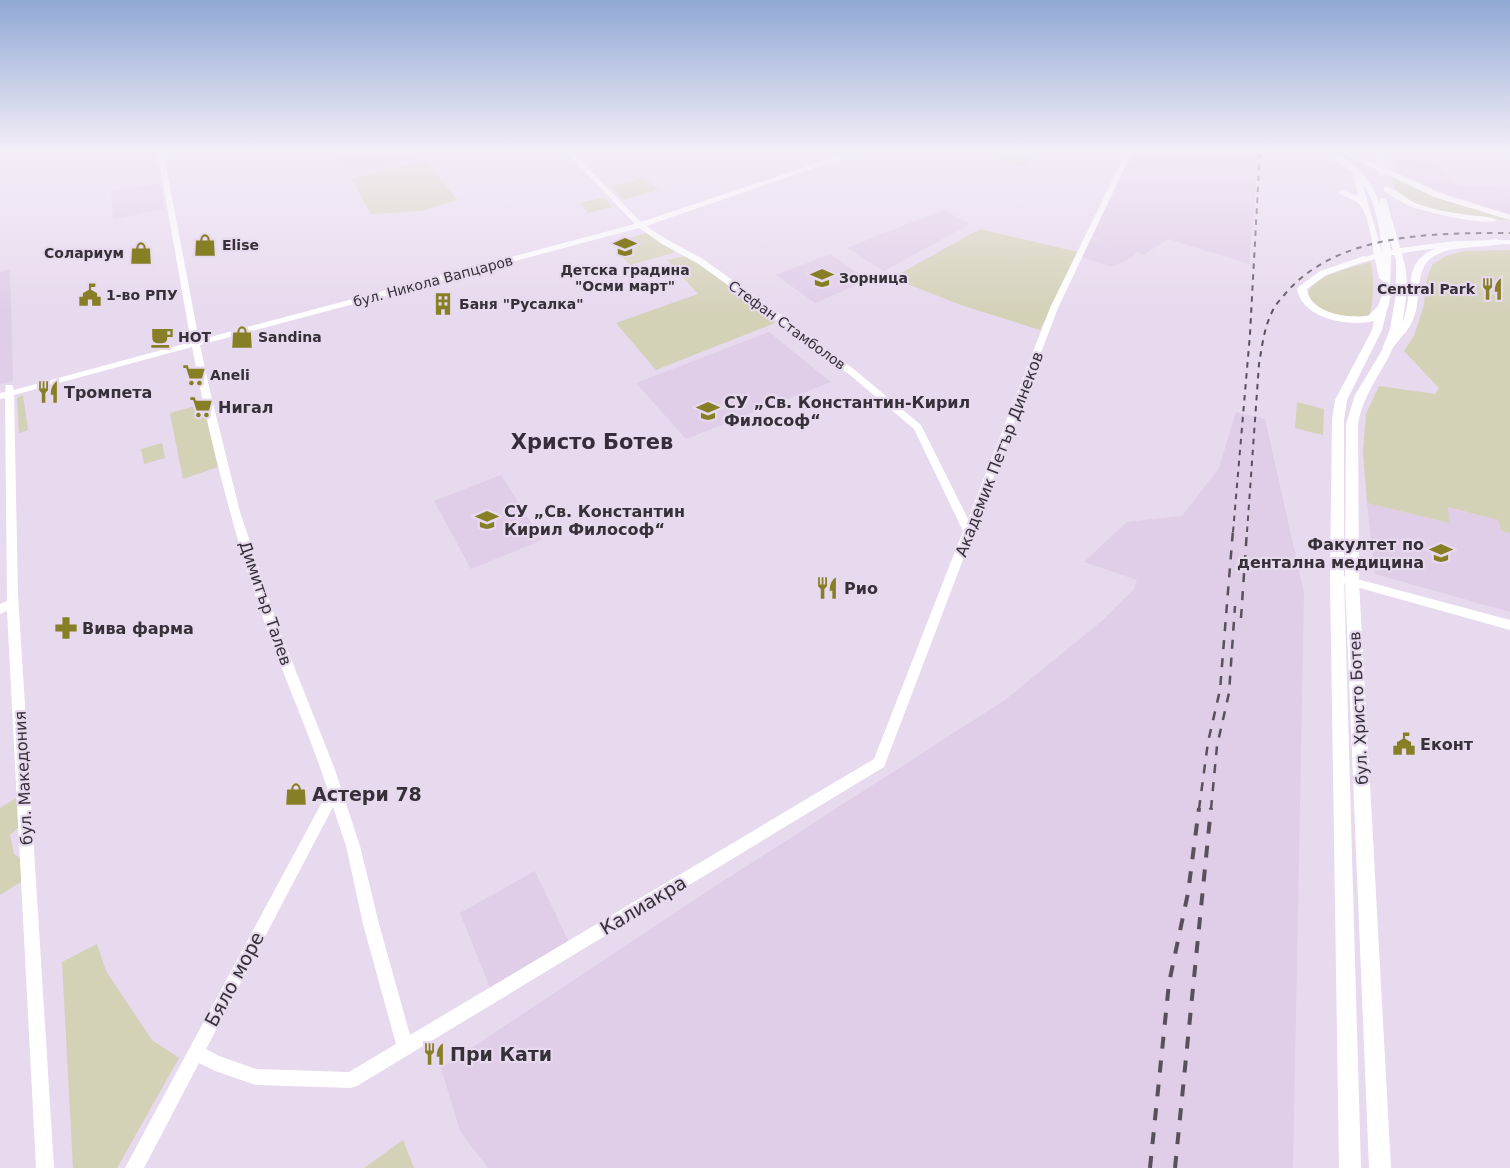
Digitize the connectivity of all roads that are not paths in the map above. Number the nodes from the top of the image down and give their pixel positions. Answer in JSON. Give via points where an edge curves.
{"nodes":[{"id":1,"x":1364,"y":204,"type":"edge"},
{"id":2,"x":169,"y":205,"type":"edge"},
{"id":3,"x":619,"y":205,"type":"edge"},
{"id":4,"x":694,"y":205,"type":"edge"},
{"id":5,"x":697,"y":205,"type":"edge"},
{"id":6,"x":1104,"y":205,"type":"edge"},
{"id":7,"x":1375,"y":205,"type":"edge"},
{"id":8,"x":1384,"y":205,"type":"edge"},
{"id":9,"x":1392,"y":205,"type":"edge"},
{"id":10,"x":1415,"y":205,"type":"edge"},
{"id":11,"x":1468,"y":205,"type":"edge"},
{"id":12,"x":1510,"y":218,"type":"edge"},
{"id":13,"x":1510,"y":223,"type":"edge"},
{"id":14,"x":638,"y":224,"type":"junction"},
{"id":15,"x":1498,"y":242,"type":"junction"},
{"id":16,"x":1510,"y":242,"type":"edge"},
{"id":17,"x":1399,"y":258,"type":"junction"},
{"id":18,"x":1364,"y":259,"type":"joint"},
{"id":19,"x":1385,"y":300,"type":"junction"},
{"id":20,"x":196,"y":341,"type":"junction"},
{"id":21,"x":1387,"y":350,"type":"junction"},
{"id":22,"x":4,"y":392,"type":"edge"},
{"id":23,"x":969,"y":533,"type":"junction"},
{"id":24,"x":1344,"y":580,"type":"junction"},
{"id":25,"x":0,"y":609,"type":"edge"},
{"id":26,"x":9,"y":612,"type":"edge"},
{"id":27,"x":1510,"y":625,"type":"edge"},
{"id":28,"x":880,"y":763,"type":"joint"},
{"id":29,"x":335,"y":791,"type":"junction"},
{"id":30,"x":405,"y":1048,"type":"junction"},
{"id":31,"x":196,"y":1052,"type":"junction"},
{"id":32,"x":136,"y":1167,"type":"edge"},
{"id":33,"x":45,"y":1168,"type":"edge"},
{"id":34,"x":1350,"y":1168,"type":"edge"},
{"id":35,"x":1380,"y":1168,"type":"edge"}],
"edges":[{"from":1,"to":19,"type":"main road","via":[[1374,233]]},
{"from":2,"to":20,"type":"street","name":"Димитър Талев"},
{"from":3,"to":14,"type":"street","name":"Стефан Стамболов"},
{"from":4,"to":14,"type":"street","name":"бул. Никола Вапцаров"},
{"from":5,"to":14,"type":"street","name":"бул. Никола Вапцаров"},
{"from":6,"to":23,"type":"street","name":"Академик Петър Динеков","via":[[1054,308]]},
{"from":7,"to":19,"type":"main road","via":[[1388,260]]},
{"from":8,"to":17,"type":"main road"},
{"from":9,"to":17,"type":"main road","via":[[1399,228]]},
{"from":10,"to":13,"type":"main road"},
{"from":11,"to":12,"type":"main road"},
{"from":14,"to":20,"type":"street","name":"бул. Никола Вапцаров"},
{"from":14,"to":23,"type":"street","name":"Стефан Стамболов","via":[[700,261],[825,352],[912,421],[918,427]]},
{"from":15,"to":16,"type":"main road"},
{"from":15,"to":18,"type":"main road","via":[[1423,246]]},
{"from":15,"to":21,"type":"main road","via":[[1441,250],[1424,258],[1417,267],[1414,302],[1408,321]]},
{"from":17,"to":21,"type":"main road","name":"бул. Христо Ботев","via":[[1400,301]]},
{"from":18,"to":19,"type":"main road","via":[[1335,268],[1313,280],[1302,288],[1303,296],[1308,304],[1323,313],[1352,320],[1371,319]]},
{"from":19,"to":24,"type":"main road","name":"бул. Христо Ботев","via":[[1378,330],[1339,407]]},
{"from":20,"to":22,"type":"street","name":"бул. Никола Вапцаров"},
{"from":20,"to":29,"type":"street","name":"Димитър Талев","via":[[204,387],[241,534]]},
{"from":21,"to":24,"type":"main road","name":"бул. Христо Ботев","via":[[1353,414]]},
{"from":22,"to":26,"type":"street","name":"бул. Македония"},
{"from":23,"to":28,"type":"street","name":"Академик Петър Динеков"},
{"from":24,"to":27,"type":"street"},
{"from":24,"to":34,"type":"main road","name":"бул. Христо Ботев"},
{"from":24,"to":35,"type":"main road","name":"бул. Христо Ботев"},
{"from":25,"to":26,"type":"street"},
{"from":26,"to":33,"type":"street","name":"бул. Македония"},
{"from":28,"to":30,"type":"street","name":"Калиакра"},
{"from":29,"to":30,"type":"street","name":"Димитър Талев","via":[[359,866],[371,924]]},
{"from":29,"to":31,"type":"street","name":"Бяло море"},
{"from":30,"to":31,"type":"street","name":"Калиакра","via":[[351,1080],[256,1076],[214,1063]]},
{"from":31,"to":32,"type":"street","name":"Бяло море"}]}
